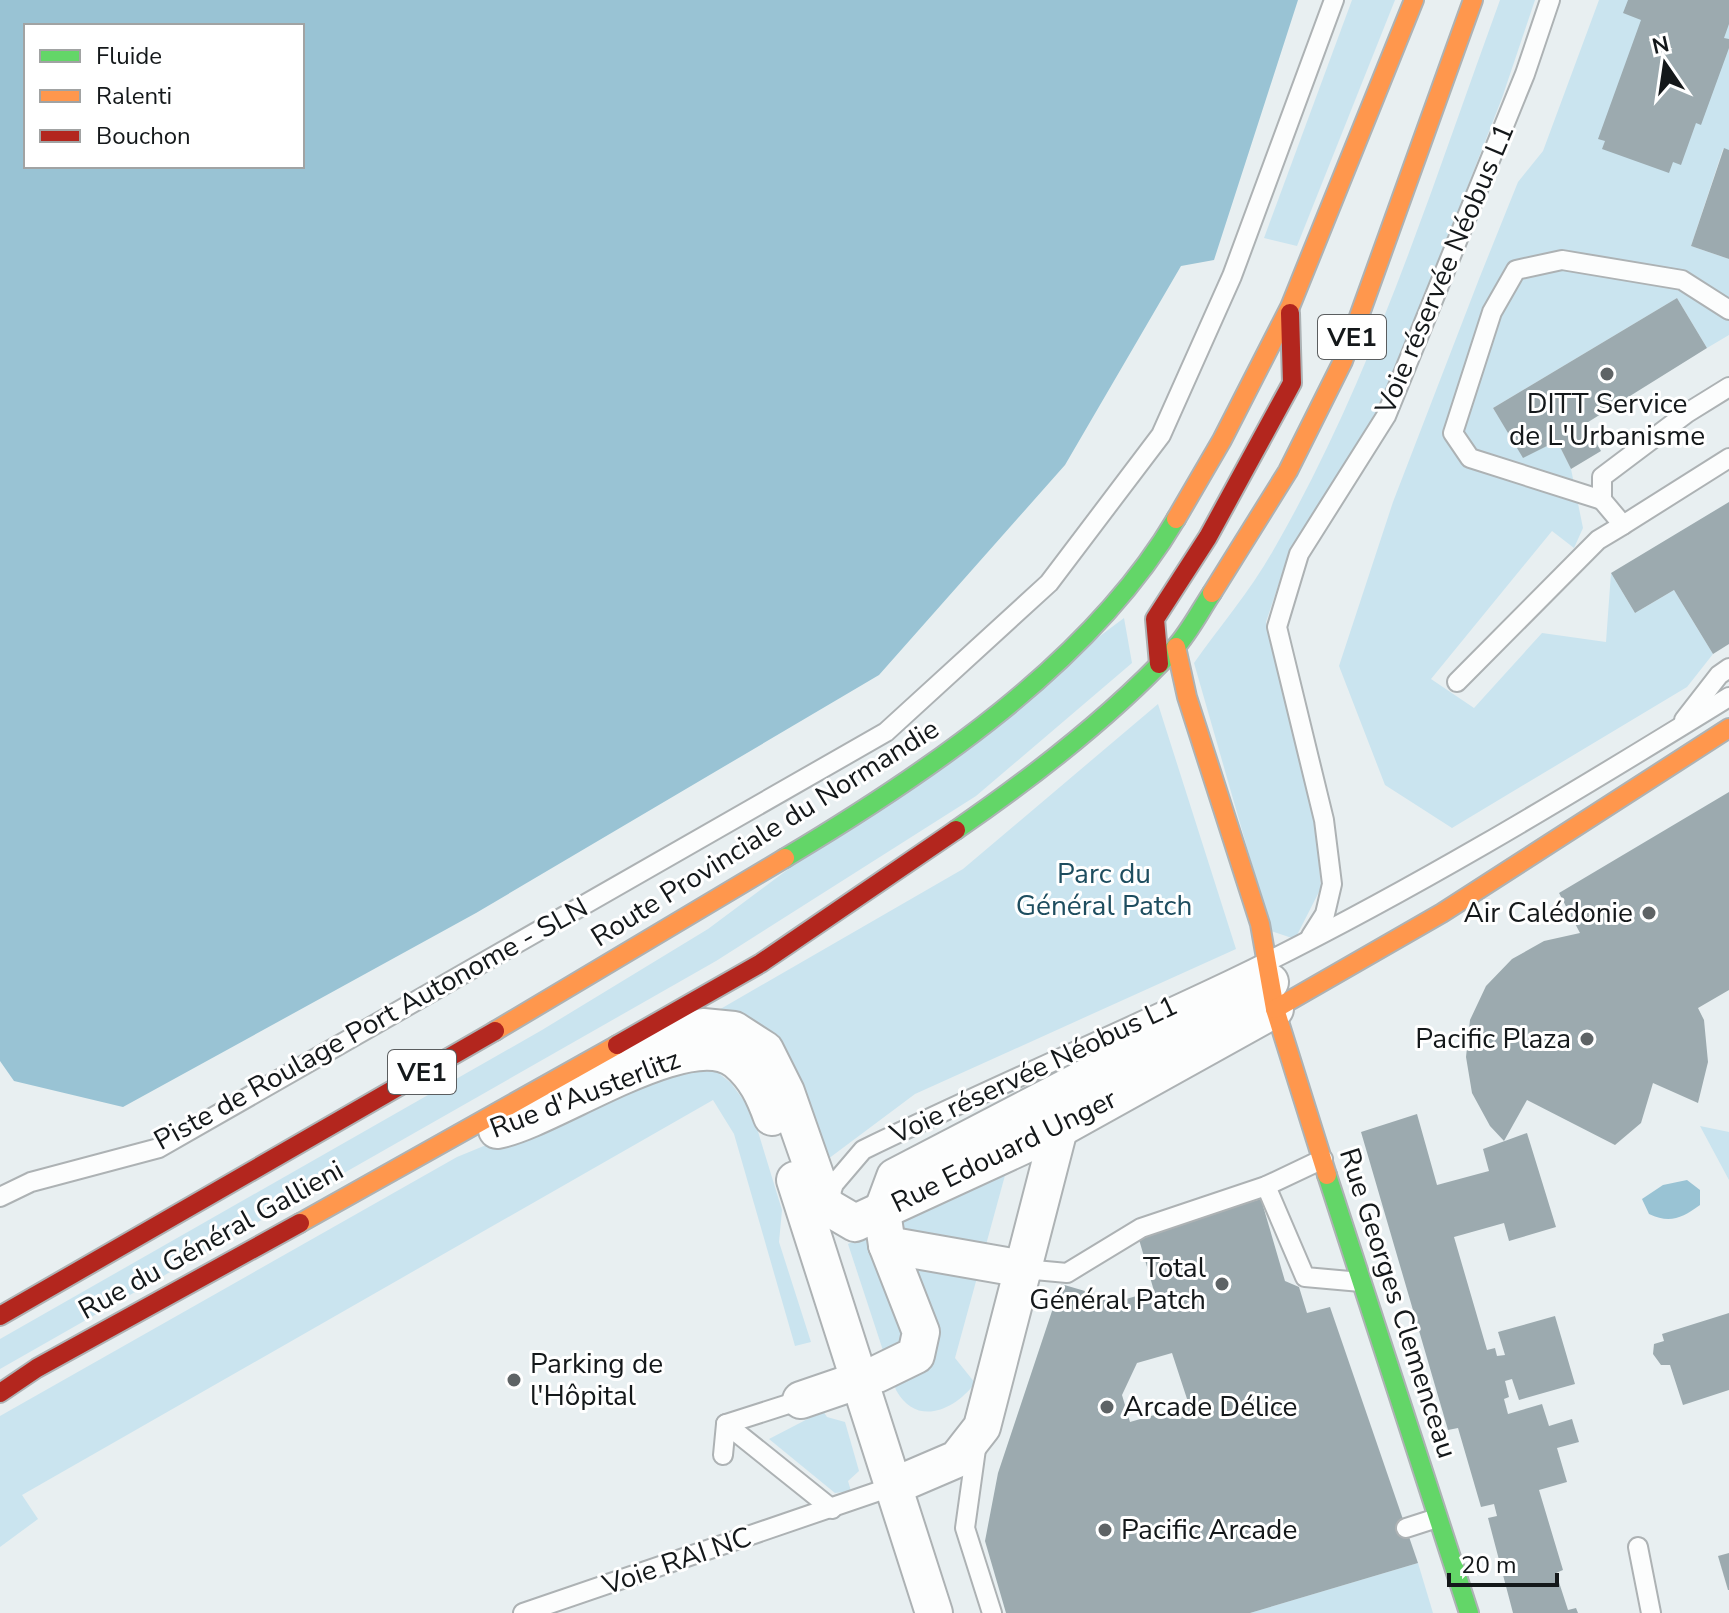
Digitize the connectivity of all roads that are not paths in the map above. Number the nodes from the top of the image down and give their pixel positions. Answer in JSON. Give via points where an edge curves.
{"nodes":[{"id":1,"x":1334,"y":0,"type":"edge"},
{"id":2,"x":1414,"y":0,"type":"edge"},
{"id":3,"x":1473,"y":0,"type":"edge"},
{"id":4,"x":1550,"y":0,"type":"edge"},
{"id":5,"x":1290,"y":307,"type":"junction"},
{"id":6,"x":1729,"y":310,"type":"edge"},
{"id":7,"x":1729,"y":387,"type":"edge"},
{"id":8,"x":1729,"y":458,"type":"edge"},
{"id":9,"x":1602,"y":500,"type":"junction"},
{"id":10,"x":1623,"y":525,"type":"junction"},
{"id":11,"x":1176,"y":647,"type":"junction"},
{"id":12,"x":1159,"y":664,"type":"junction"},
{"id":13,"x":1729,"y":668,"type":"edge"},
{"id":14,"x":1457,"y":682,"type":"dead end"},
{"id":15,"x":1729,"y":697,"type":"edge"},
{"id":16,"x":1677,"y":728,"type":"junction"},
{"id":17,"x":1729,"y":728,"type":"edge"},
{"id":18,"x":1634,"y":792,"type":"junction"},
{"id":19,"x":1310,"y":939,"type":"junction"},
{"id":20,"x":1268,"y":979,"type":"junction"},
{"id":21,"x":1059,"y":1129,"type":"junction"},
{"id":22,"x":452,"y":1139,"type":"junction"},
{"id":23,"x":1323,"y":1159,"type":"junction"},
{"id":24,"x":1266,"y":1186,"type":"junction"},
{"id":25,"x":208,"y":1194,"type":"junction"},
{"id":26,"x":0,"y":1197,"type":"edge"},
{"id":27,"x":826,"y":1206,"type":"junction"},
{"id":28,"x":885,"y":1228,"type":"junction"},
{"id":29,"x":822,"y":1254,"type":"junction"},
{"id":30,"x":1024,"y":1269,"type":"junction"},
{"id":31,"x":28,"y":1278,"type":"dead end"},
{"id":32,"x":1361,"y":1282,"type":"junction"},
{"id":33,"x":0,"y":1316,"type":"edge"},
{"id":34,"x":861,"y":1380,"type":"junction"},
{"id":35,"x":0,"y":1393,"type":"edge"},
{"id":36,"x":801,"y":1400,"type":"joint"},
{"id":37,"x":726,"y":1424,"type":"junction"},
{"id":38,"x":982,"y":1427,"type":"junction"},
{"id":39,"x":723,"y":1455,"type":"dead end"},
{"id":40,"x":894,"y":1486,"type":"junction"},
{"id":41,"x":832,"y":1509,"type":"junction"},
{"id":42,"x":1437,"y":1518,"type":"junction"},
{"id":43,"x":1406,"y":1528,"type":"dead end"},
{"id":44,"x":1638,"y":1547,"type":"dead end"},
{"id":45,"x":523,"y":1613,"type":"edge"},
{"id":46,"x":934,"y":1613,"type":"edge"},
{"id":47,"x":992,"y":1613,"type":"edge"},
{"id":48,"x":1469,"y":1613,"type":"edge"},
{"id":49,"x":1651,"y":1613,"type":"edge"}],
"edges":[{"from":1,"to":26,"type":"lane","name":"Piste de Roulage Port Autonome - SLN","via":[[1232,276],[1161,435],[1049,583],[886,732],[159,1148],[31,1182]]},
{"from":2,"to":5,"type":"main road","name":"Route Provinciale du Normandie","number":"VE1"},
{"from":3,"to":11,"type":"main road","number":"VE1","via":[[1343,361],[1274,495]]},
{"from":4,"to":19,"type":"lane","name":"Voie réservée Néobus L1","via":[[1386,416],[1299,554],[1277,627],[1324,820],[1332,884],[1325,914]]},
{"from":5,"to":12,"type":"main road","name":"Rue Georges Clemenceau","via":[[1292,383],[1208,537],[1155,619]]},
{"from":5,"to":25,"type":"main road","name":"Route Provinciale du Normandie","number":"VE1","via":[[1222,440],[1149,564],[1055,663],[949,753],[580,982]]},
{"from":6,"to":9,"type":"lane","via":[[1682,280],[1562,260],[1516,270],[1492,312],[1453,433],[1470,458]]},
{"from":7,"to":9,"type":"lane","via":[[1602,477]]},
{"from":8,"to":10,"type":"lane"},
{"from":9,"to":10,"type":"lane"},
{"from":10,"to":14,"type":"lane","via":[[1598,540]]},
{"from":11,"to":12,"type":"main road","number":"VE1"},
{"from":11,"to":20,"type":"main road","name":"Rue Georges Clemenceau","via":[[1260,924]]},
{"from":12,"to":20,"type":"main road","name":"Rue Georges Clemenceau","via":[[1241,927]]},
{"from":12,"to":22,"type":"main road","number":"VE1","via":[[1031,778],[773,955]]},
{"from":13,"to":16,"type":"lane"},
{"from":15,"to":16,"type":"lane","name":"Voie réservée Néobus L1"},
{"from":16,"to":18,"type":"lane"},
{"from":16,"to":19,"type":"lane","name":"Voie réservée Néobus L1","via":[[1445,866]]},
{"from":17,"to":18,"type":"main road","name":"Rue Edouard Unger"},
{"from":18,"to":20,"type":"main road","name":"Rue Edouard Unger","via":[[1514,848]]},
{"from":18,"to":20,"type":"main road","name":"Rue Edouard Unger","via":[[1442,913]]},
{"from":19,"to":20,"type":"lane","name":"Voie réservée Néobus L1"},
{"from":20,"to":21,"type":"street","name":"Rue Edouard Unger"},
{"from":20,"to":23,"type":"main road","name":"Rue Georges Clemenceau"},
{"from":20,"to":27,"type":"lane","name":"Voie réservée Néobus L1","via":[[863,1150],[834,1184]]},
{"from":20,"to":28,"type":"street","name":"Rue Edouard Unger","via":[[895,1177]]},
{"from":21,"to":28,"type":"street","name":"Rue Edouard Unger"},
{"from":21,"to":30,"type":"street"},
{"from":22,"to":27,"type":"street","name":"Rue d'Austerlitz","via":[[513,1119],[703,1027],[734,1030],[765,1050],[786,1092]]},
{"from":22,"to":29,"type":"street","name":"Rue d'Austerlitz","via":[[510,1128],[638,1068],[705,1050],[735,1059],[762,1088]]},
{"from":22,"to":35,"type":"main road","name":"Rue du Général Gallieni","number":"VE1"},
{"from":23,"to":24,"type":"lane"},
{"from":23,"to":32,"type":"main road","name":"Rue Georges Clemenceau"},
{"from":24,"to":30,"type":"lane","via":[[1141,1228],[1067,1273]]},
{"from":24,"to":32,"type":"lane","via":[[1305,1277]]},
{"from":25,"to":31,"type":"main road"},
{"from":25,"to":33,"type":"main road","name":"Route Provinciale du Normandie","number":"VE1"},
{"from":27,"to":28,"type":"street","via":[[855,1223]]},
{"from":27,"to":29,"type":"lane","name":"Voie réservée Néobus L1"},
{"from":28,"to":30,"type":"street"},
{"from":28,"to":34,"type":"street","via":[[921,1332],[916,1355]]},
{"from":29,"to":34,"type":"street","name":"Rue d'Austerlitz"},
{"from":30,"to":38,"type":"street"},
{"from":32,"to":42,"type":"main road","name":"Rue Georges Clemenceau"},
{"from":34,"to":36,"type":"street"},
{"from":34,"to":40,"type":"street","name":"Rue d'Austerlitz"},
{"from":36,"to":37,"type":"lane"},
{"from":37,"to":39,"type":"lane"},
{"from":37,"to":41,"type":"lane"},
{"from":38,"to":40,"type":"street","via":[[957,1459]]},
{"from":38,"to":47,"type":"lane","via":[[970,1473],[965,1528]]},
{"from":40,"to":41,"type":"lane","name":"Voie RAI NC"},
{"from":40,"to":46,"type":"street","name":"Rue d'Austerlitz"},
{"from":41,"to":45,"type":"lane","name":"Voie RAI NC"},
{"from":42,"to":43,"type":"lane"},
{"from":42,"to":48,"type":"main road","name":"Rue Georges Clemenceau"},
{"from":44,"to":49,"type":"lane"}]}
